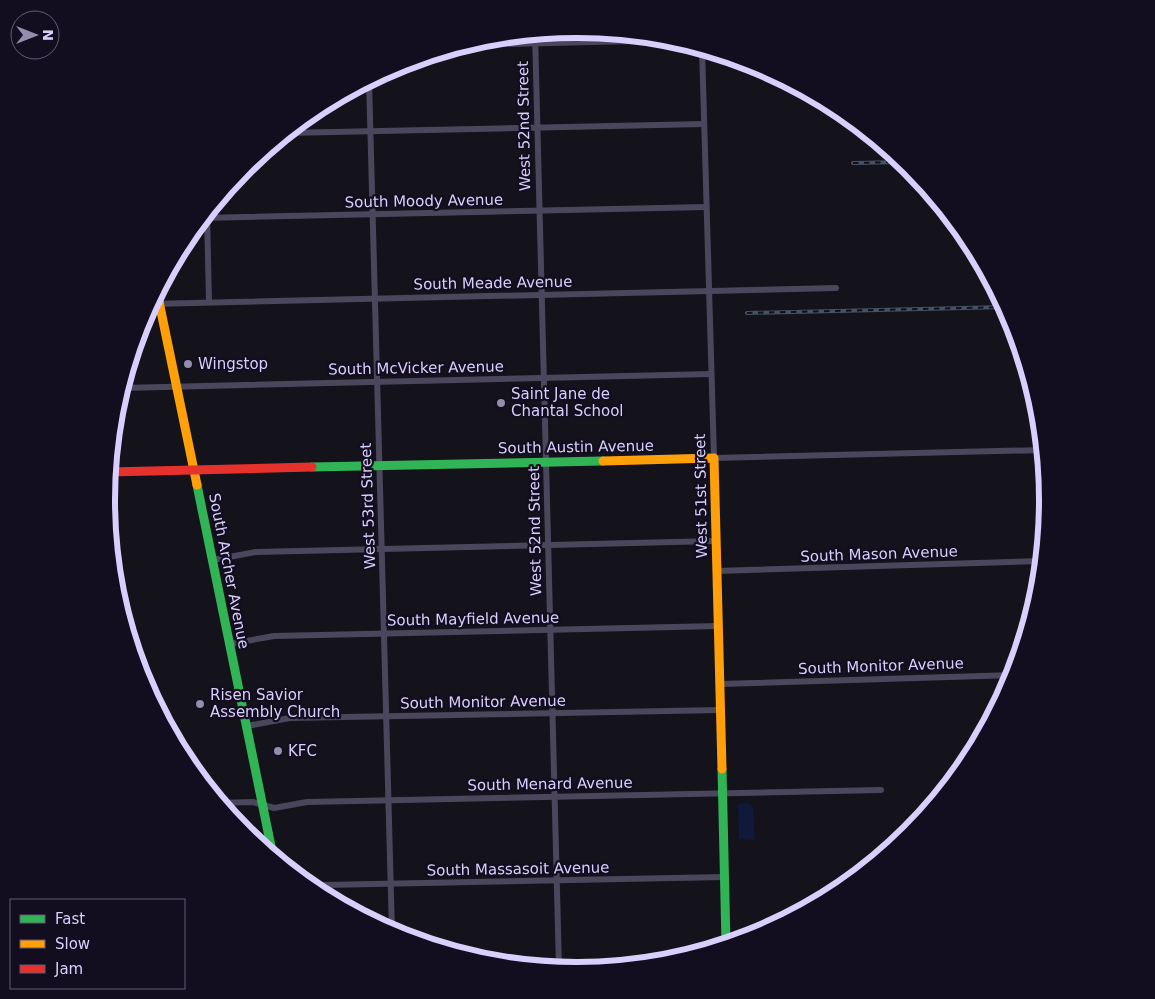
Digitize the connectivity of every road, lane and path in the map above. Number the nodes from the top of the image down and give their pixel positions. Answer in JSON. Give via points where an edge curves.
{"nodes":[{"id":1,"x":535,"y":39,"type":"edge"},
{"id":2,"x":639,"y":41,"type":"edge"},
{"id":3,"x":535,"y":44,"type":"junction"},
{"id":4,"x":496,"y":45,"type":"edge"},
{"id":5,"x":702,"y":55,"type":"edge"},
{"id":6,"x":369,"y":87,"type":"edge"},
{"id":7,"x":704,"y":124,"type":"junction"},
{"id":8,"x":536,"y":128,"type":"junction"},
{"id":9,"x":370,"y":131,"type":"junction"},
{"id":10,"x":296,"y":133,"type":"edge"},
{"id":11,"x":706,"y":207,"type":"junction"},
{"id":12,"x":539,"y":211,"type":"junction"},
{"id":13,"x":373,"y":214,"type":"junction"},
{"id":14,"x":213,"y":216,"type":"edge"},
{"id":15,"x":205,"y":226,"type":"edge"},
{"id":16,"x":836,"y":288,"type":"dead end"},
{"id":17,"x":708,"y":291,"type":"junction"},
{"id":18,"x":541,"y":294,"type":"junction"},
{"id":19,"x":375,"y":298,"type":"junction"},
{"id":20,"x":209,"y":302,"type":"junction"},
{"id":21,"x":159,"y":304,"type":"edge"},
{"id":22,"x":157,"y":309,"type":"edge"},
{"id":23,"x":711,"y":374,"type":"junction"},
{"id":24,"x":544,"y":378,"type":"junction"},
{"id":25,"x":377,"y":382,"type":"junction"},
{"id":26,"x":177,"y":386,"type":"junction"},
{"id":27,"x":129,"y":388,"type":"edge"},
{"id":28,"x":1037,"y":450,"type":"edge"},
{"id":29,"x":714,"y":458,"type":"junction"},
{"id":30,"x":546,"y":462,"type":"junction"},
{"id":31,"x":379,"y":466,"type":"junction"},
{"id":32,"x":195,"y":470,"type":"junction"},
{"id":33,"x":116,"y":472,"type":"edge"},
{"id":34,"x":716,"y":541,"type":"junction"},
{"id":35,"x":548,"y":546,"type":"junction"},
{"id":36,"x":382,"y":549,"type":"junction"},
{"id":37,"x":213,"y":560,"type":"junction"},
{"id":38,"x":1036,"y":562,"type":"edge"},
{"id":39,"x":717,"y":571,"type":"junction"},
{"id":40,"x":718,"y":626,"type":"junction"},
{"id":41,"x":550,"y":629,"type":"junction"},
{"id":42,"x":384,"y":633,"type":"junction"},
{"id":43,"x":229,"y":644,"type":"junction"},
{"id":44,"x":1004,"y":675,"type":"edge"},
{"id":45,"x":720,"y":684,"type":"junction"},
{"id":46,"x":720,"y":710,"type":"junction"},
{"id":47,"x":552,"y":713,"type":"junction"},
{"id":48,"x":386,"y":717,"type":"junction"},
{"id":49,"x":246,"y":726,"type":"junction"},
{"id":50,"x":881,"y":790,"type":"dead end"},
{"id":51,"x":722,"y":794,"type":"junction"},
{"id":52,"x":554,"y":797,"type":"junction"},
{"id":53,"x":388,"y":800,"type":"junction"},
{"id":54,"x":229,"y":803,"type":"edge"},
{"id":55,"x":263,"y":805,"type":"junction"},
{"id":56,"x":272,"y":846,"type":"edge"},
{"id":57,"x":724,"y":877,"type":"junction"},
{"id":58,"x":556,"y":880,"type":"junction"},
{"id":59,"x":390,"y":884,"type":"junction"},
{"id":60,"x":323,"y":885,"type":"edge"},
{"id":61,"x":392,"y":922,"type":"edge"},
{"id":62,"x":726,"y":937,"type":"edge"},
{"id":63,"x":559,"y":961,"type":"edge"}],
"edges":[{"from":1,"to":3,"type":"street","name":"West 52nd Street"},
{"from":2,"to":3,"type":"street"},
{"from":3,"to":4,"type":"street"},
{"from":3,"to":8,"type":"street","name":"West 52nd Street"},
{"from":5,"to":7,"type":"street","name":"West 51st Street"},
{"from":6,"to":9,"type":"street","name":"West 53rd Street"},
{"from":7,"to":8,"type":"street"},
{"from":7,"to":11,"type":"street","name":"West 51st Street"},
{"from":8,"to":9,"type":"street"},
{"from":8,"to":12,"type":"street","name":"West 52nd Street"},
{"from":9,"to":10,"type":"street"},
{"from":9,"to":13,"type":"street","name":"West 53rd Street"},
{"from":11,"to":12,"type":"street","name":"South Moody Avenue"},
{"from":11,"to":17,"type":"street","name":"West 51st Street"},
{"from":12,"to":13,"type":"street","name":"South Moody Avenue"},
{"from":12,"to":18,"type":"street","name":"West 52nd Street"},
{"from":13,"to":14,"type":"street","name":"South Moody Avenue"},
{"from":13,"to":19,"type":"street","name":"West 53rd Street"},
{"from":15,"to":20,"type":"street"},
{"from":16,"to":17,"type":"street","name":"South Meade Avenue"},
{"from":17,"to":18,"type":"street","name":"South Meade Avenue"},
{"from":17,"to":23,"type":"street","name":"West 51st Street"},
{"from":18,"to":19,"type":"street","name":"South Meade Avenue"},
{"from":18,"to":24,"type":"street","name":"West 52nd Street"},
{"from":19,"to":20,"type":"street","name":"South Meade Avenue"},
{"from":19,"to":25,"type":"street","name":"West 53rd Street"},
{"from":20,"to":21,"type":"street","name":"South Meade Avenue"},
{"from":22,"to":26,"type":"street","name":"South Archer Avenue"},
{"from":23,"to":24,"type":"street","name":"South McVicker Avenue"},
{"from":23,"to":29,"type":"street","name":"West 51st Street"},
{"from":24,"to":25,"type":"street","name":"South McVicker Avenue"},
{"from":24,"to":30,"type":"street","name":"West 52nd Street"},
{"from":25,"to":26,"type":"street","name":"South McVicker Avenue"},
{"from":25,"to":31,"type":"street","name":"West 53rd Street"},
{"from":26,"to":27,"type":"street","name":"South McVicker Avenue"},
{"from":26,"to":32,"type":"street","name":"South Archer Avenue"},
{"from":28,"to":29,"type":"street","name":"South Austin Avenue"},
{"from":29,"to":30,"type":"street","name":"South Austin Avenue"},
{"from":29,"to":34,"type":"street","name":"West 51st Street"},
{"from":30,"to":31,"type":"street","name":"South Austin Avenue"},
{"from":30,"to":35,"type":"street","name":"West 52nd Street"},
{"from":31,"to":32,"type":"street","name":"South Austin Avenue"},
{"from":31,"to":36,"type":"street","name":"West 53rd Street"},
{"from":32,"to":33,"type":"street","name":"South Austin Avenue"},
{"from":32,"to":37,"type":"street","name":"South Archer Avenue"},
{"from":34,"to":35,"type":"street"},
{"from":34,"to":39,"type":"street","name":"West 51st Street"},
{"from":35,"to":36,"type":"street"},
{"from":35,"to":41,"type":"street","name":"West 52nd Street"},
{"from":36,"to":37,"type":"street","via":[[256,552]]},
{"from":36,"to":42,"type":"street","name":"West 53rd Street"},
{"from":37,"to":43,"type":"street","name":"South Archer Avenue"},
{"from":38,"to":39,"type":"street","name":"South Mason Avenue"},
{"from":39,"to":40,"type":"street","name":"West 51st Street"},
{"from":40,"to":41,"type":"street","name":"South Mayfield Avenue"},
{"from":40,"to":45,"type":"street","name":"West 51st Street"},
{"from":41,"to":42,"type":"street","name":"South Mayfield Avenue"},
{"from":41,"to":47,"type":"street","name":"West 52nd Street"},
{"from":42,"to":43,"type":"street","name":"South Mayfield Avenue","via":[[274,636]]},
{"from":42,"to":48,"type":"street","name":"West 53rd Street"},
{"from":43,"to":49,"type":"street","name":"South Archer Avenue"},
{"from":44,"to":45,"type":"street","name":"South Monitor Avenue"},
{"from":45,"to":46,"type":"street","name":"West 51st Street"},
{"from":46,"to":47,"type":"street","name":"South Monitor Avenue"},
{"from":46,"to":51,"type":"street","name":"West 51st Street"},
{"from":47,"to":48,"type":"street","name":"South Monitor Avenue"},
{"from":47,"to":52,"type":"street","name":"West 52nd Street"},
{"from":48,"to":49,"type":"street","name":"South Monitor Avenue","via":[[290,718]]},
{"from":48,"to":53,"type":"street","name":"West 53rd Street"},
{"from":49,"to":55,"type":"street","name":"South Archer Avenue"},
{"from":50,"to":51,"type":"street","name":"South Menard Avenue"},
{"from":51,"to":52,"type":"street","name":"South Menard Avenue"},
{"from":51,"to":57,"type":"street","name":"West 51st Street"},
{"from":52,"to":53,"type":"street","name":"South Menard Avenue"},
{"from":52,"to":58,"type":"street","name":"West 52nd Street"},
{"from":53,"to":55,"type":"street","name":"South Menard Avenue","via":[[307,802],[274,808]]},
{"from":53,"to":59,"type":"street","name":"West 53rd Street"},
{"from":54,"to":55,"type":"street","name":"South Menard Avenue"},
{"from":55,"to":56,"type":"street","name":"South Archer Avenue"},
{"from":57,"to":58,"type":"street","name":"South Massasoit Avenue"},
{"from":57,"to":62,"type":"street","name":"West 51st Street"},
{"from":58,"to":59,"type":"street","name":"South Massasoit Avenue"},
{"from":58,"to":63,"type":"street","name":"West 52nd Street"},
{"from":59,"to":60,"type":"street","name":"South Massasoit Avenue"},
{"from":59,"to":61,"type":"street","name":"West 53rd Street"}]}
